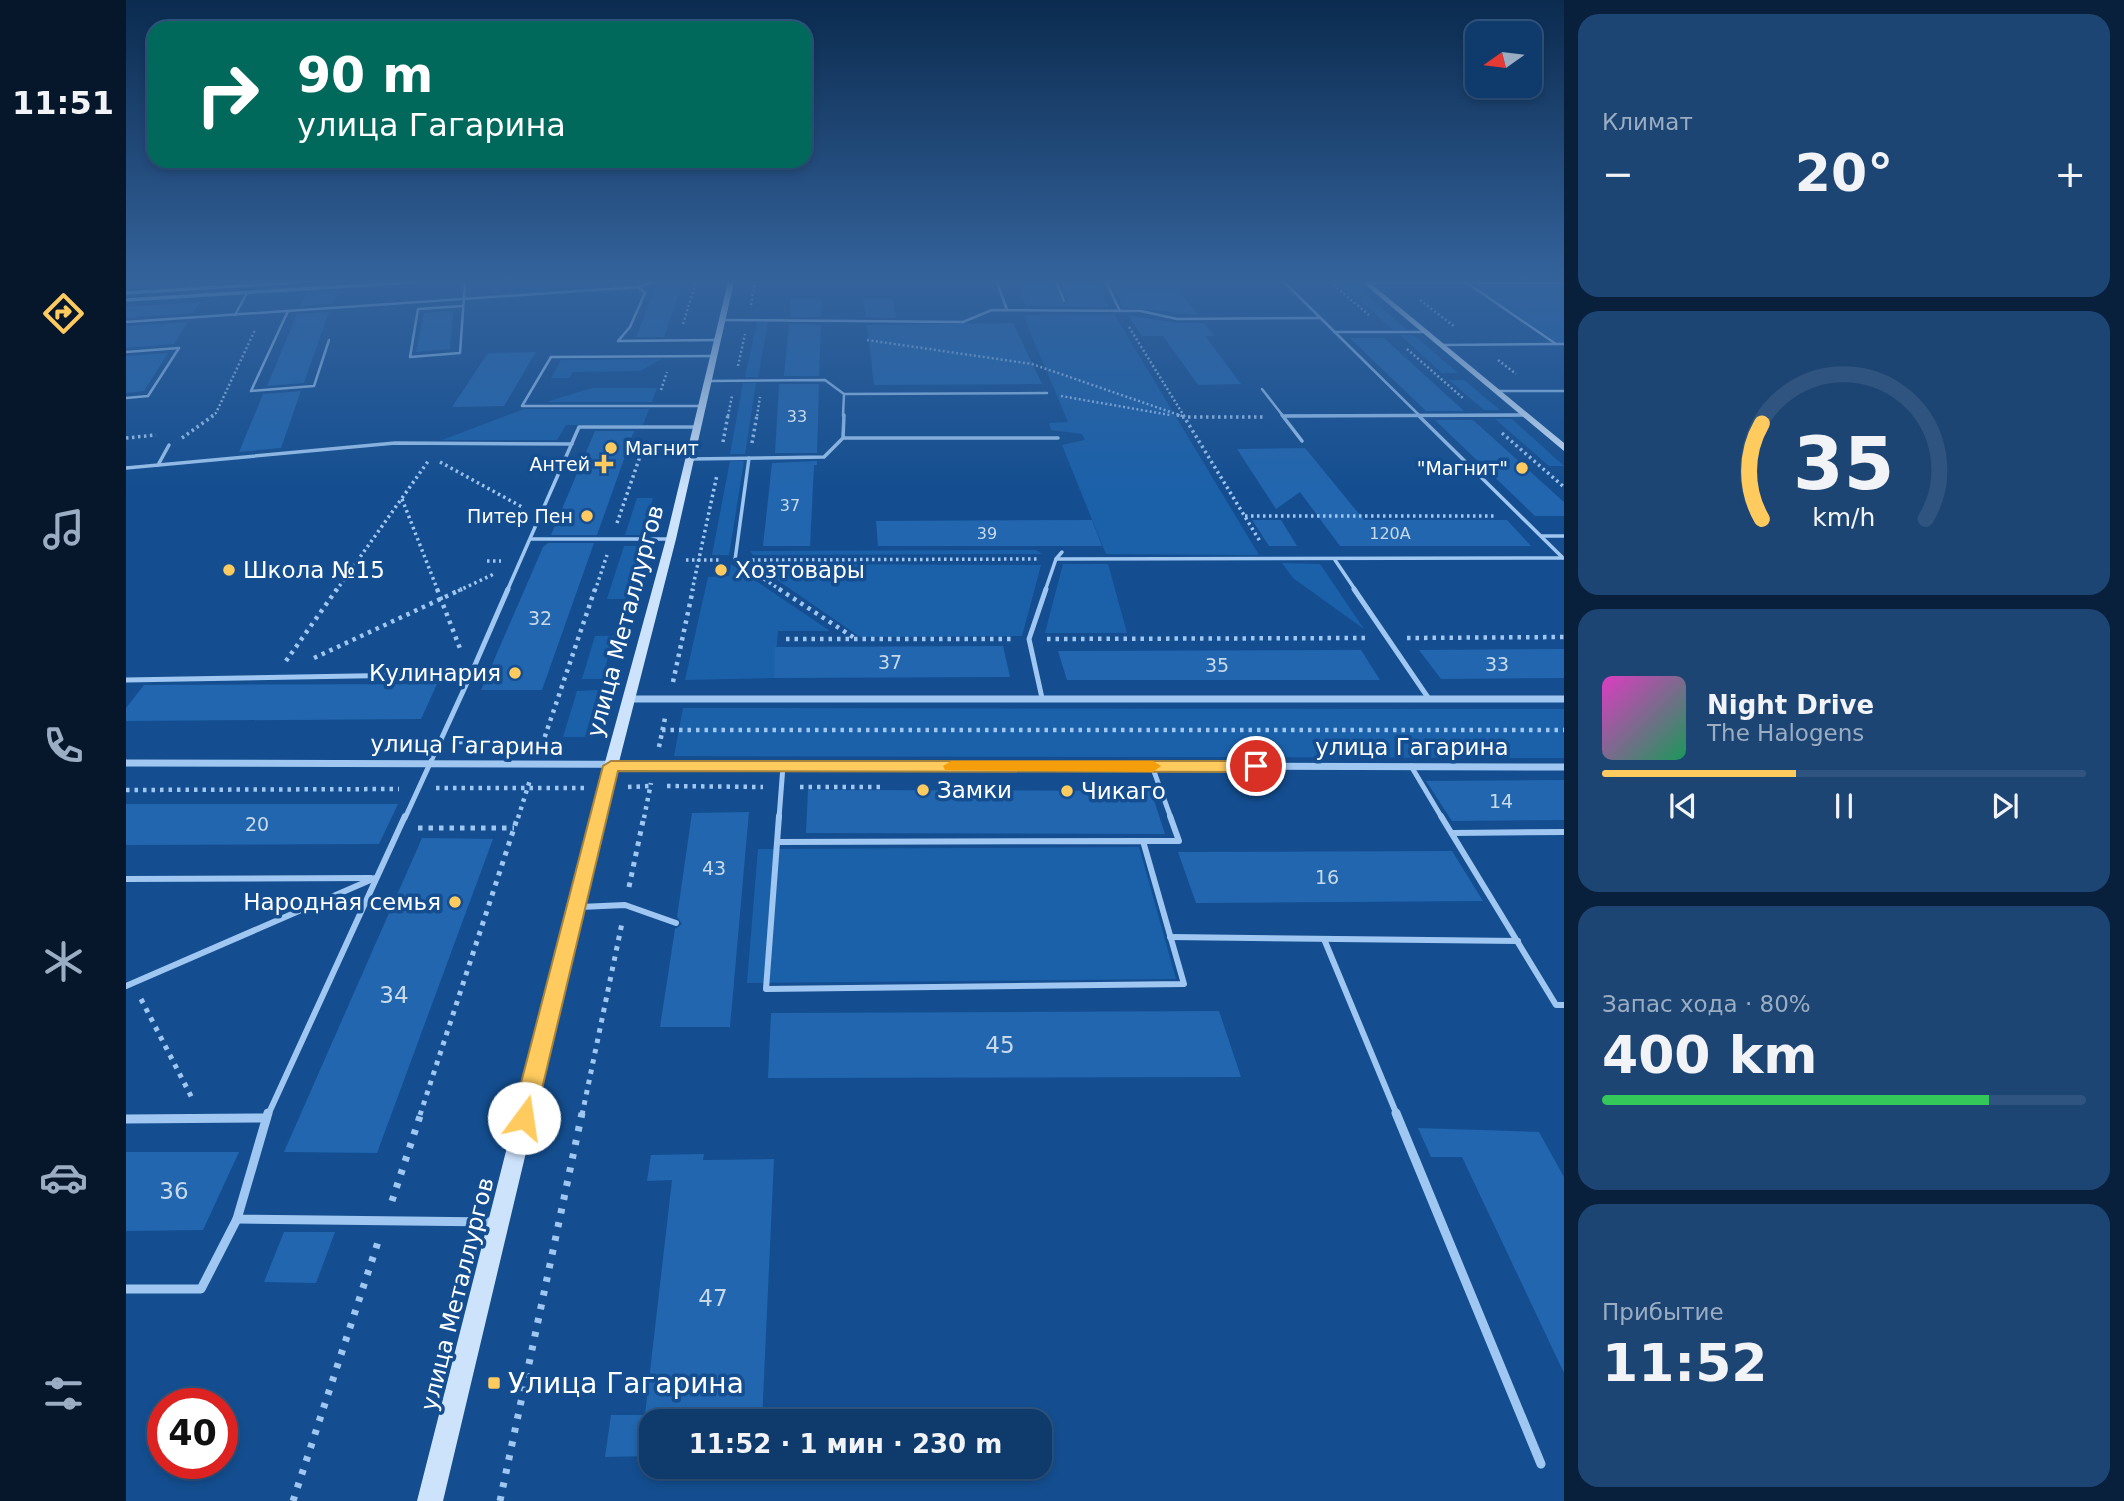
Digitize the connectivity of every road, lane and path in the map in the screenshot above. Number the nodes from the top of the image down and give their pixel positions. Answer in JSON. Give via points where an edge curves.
{"nodes":[{"id":1,"x":176,"y":352,"type":"edge"},
{"id":2,"x":246,"y":352,"type":"edge"},
{"id":3,"x":269,"y":352,"type":"edge"},
{"id":4,"x":325,"y":352,"type":"edge"},
{"id":5,"x":411,"y":352,"type":"edge"},
{"id":6,"x":460,"y":352,"type":"edge"},
{"id":7,"x":696,"y":352,"type":"edge"},
{"id":8,"x":715,"y":352,"type":"edge"},
{"id":9,"x":945,"y":352,"type":"edge"},
{"id":10,"x":1144,"y":352,"type":"edge"},
{"id":11,"x":1354,"y":352,"type":"edge"},
{"id":12,"x":1411,"y":352,"type":"edge"},
{"id":13,"x":1449,"y":352,"type":"edge"},
{"id":14,"x":672,"y":357,"type":"junction"},
{"id":15,"x":763,"y":380,"type":"junction"},
{"id":16,"x":708,"y":381,"type":"junction"},
{"id":17,"x":1262,"y":388,"type":"dead end"},
{"id":18,"x":1495,"y":391,"type":"junction"},
{"id":19,"x":1564,"y":391,"type":"edge"},
{"id":20,"x":1047,"y":393,"type":"joint"},
{"id":21,"x":844,"y":394,"type":"junction"},
{"id":22,"x":126,"y":398,"type":"edge"},
{"id":23,"x":656,"y":406,"type":"junction"},
{"id":24,"x":704,"y":406,"type":"junction"},
{"id":25,"x":1417,"y":415,"type":"junction"},
{"id":26,"x":1481,"y":415,"type":"junction"},
{"id":27,"x":1524,"y":415,"type":"junction"},
{"id":28,"x":1284,"y":416,"type":"junction"},
{"id":29,"x":1184,"y":417,"type":"junction"},
{"id":30,"x":650,"y":427,"type":"junction"},
{"id":31,"x":699,"y":427,"type":"junction"},
{"id":32,"x":843,"y":438,"type":"junction"},
{"id":33,"x":1058,"y":438,"type":"dead end"},
{"id":34,"x":1302,"y":441,"type":"dead end"},
{"id":35,"x":572,"y":444,"type":"junction"},
{"id":36,"x":169,"y":445,"type":"joint"},
{"id":37,"x":1564,"y":448,"type":"edge"},
{"id":38,"x":749,"y":458,"type":"junction"},
{"id":39,"x":690,"y":459,"type":"junction"},
{"id":40,"x":159,"y":465,"type":"junction"},
{"id":41,"x":126,"y":468,"type":"edge"},
{"id":42,"x":1564,"y":488,"type":"edge"},
{"id":43,"x":402,"y":498,"type":"junction"},
{"id":44,"x":1245,"y":516,"type":"junction"},
{"id":45,"x":1504,"y":516,"type":"dead end"},
{"id":46,"x":540,"y":517,"type":"junction"},
{"id":47,"x":1542,"y":536,"type":"junction"},
{"id":48,"x":1564,"y":536,"type":"edge"},
{"id":49,"x":531,"y":539,"type":"junction"},
{"id":50,"x":612,"y":539,"type":"junction"},
{"id":51,"x":671,"y":539,"type":"junction"},
{"id":52,"x":1062,"y":552,"type":"dead end"},
{"id":53,"x":1563,"y":558,"type":"edge"},
{"id":54,"x":1056,"y":559,"type":"junction"},
{"id":55,"x":1270,"y":559,"type":"junction"},
{"id":56,"x":1335,"y":559,"type":"junction"},
{"id":57,"x":666,"y":560,"type":"junction"},
{"id":58,"x":735,"y":560,"type":"junction"},
{"id":59,"x":487,"y":561,"type":"dead end"},
{"id":60,"x":521,"y":561,"type":"junction"},
{"id":61,"x":439,"y":599,"type":"junction"},
{"id":62,"x":1564,"y":637,"type":"edge"},
{"id":63,"x":1387,"y":638,"type":"junction"},
{"id":64,"x":786,"y":639,"type":"dead end"},
{"id":65,"x":857,"y":639,"type":"junction"},
{"id":66,"x":1029,"y":639,"type":"junction"},
{"id":67,"x":313,"y":658,"type":"dead end"},
{"id":68,"x":471,"y":674,"type":"junction"},
{"id":69,"x":275,"y":676,"type":"junction"},
{"id":70,"x":126,"y":680,"type":"edge"},
{"id":71,"x":1042,"y":698,"type":"junction"},
{"id":72,"x":631,"y":699,"type":"junction"},
{"id":73,"x":1429,"y":699,"type":"junction"},
{"id":74,"x":1564,"y":699,"type":"edge"},
{"id":75,"x":662,"y":730,"type":"dead end"},
{"id":76,"x":1564,"y":730,"type":"edge"},
{"id":77,"x":126,"y":763,"type":"edge"},
{"id":78,"x":429,"y":763,"type":"junction"},
{"id":79,"x":535,"y":766,"type":"junction"},
{"id":80,"x":611,"y":766,"type":"junction"},
{"id":81,"x":783,"y":766,"type":"junction"},
{"id":82,"x":1153,"y":766,"type":"junction"},
{"id":83,"x":1411,"y":766,"type":"junction"},
{"id":84,"x":1564,"y":767,"type":"edge"},
{"id":85,"x":781,"y":787,"type":"junction"},
{"id":86,"x":889,"y":787,"type":"dead end"},
{"id":87,"x":528,"y":788,"type":"junction"},
{"id":88,"x":607,"y":788,"type":"junction"},
{"id":89,"x":417,"y":789,"type":"junction"},
{"id":90,"x":126,"y":790,"type":"edge"},
{"id":91,"x":400,"y":828,"type":"junction"},
{"id":92,"x":515,"y":828,"type":"junction"},
{"id":93,"x":1564,"y":832,"type":"edge"},
{"id":94,"x":1452,"y":833,"type":"junction"},
{"id":95,"x":1143,"y":841,"type":"junction"},
{"id":96,"x":779,"y":842,"type":"junction"},
{"id":97,"x":375,"y":878,"type":"junction"},
{"id":98,"x":126,"y":879,"type":"edge"},
{"id":99,"x":576,"y":908,"type":"junction"},
{"id":100,"x":676,"y":923,"type":"dead end"},
{"id":101,"x":1170,"y":937,"type":"junction"},
{"id":102,"x":1324,"y":939,"type":"junction"},
{"id":103,"x":1518,"y":941,"type":"junction"},
{"id":104,"x":134,"y":983,"type":"junction"},
{"id":105,"x":126,"y":986,"type":"edge"},
{"id":106,"x":1564,"y":1005,"type":"edge"},
{"id":107,"x":266,"y":1118,"type":"junction"},
{"id":108,"x":126,"y":1119,"type":"edge"},
{"id":109,"x":203,"y":1119,"type":"junction"},
{"id":110,"x":237,"y":1219,"type":"junction"},
{"id":111,"x":385,"y":1221,"type":"junction"},
{"id":112,"x":497,"y":1222,"type":"junction"},
{"id":113,"x":126,"y":1289,"type":"edge"},
{"id":114,"x":1541,"y":1464,"type":"dead end"},
{"id":115,"x":293,"y":1501,"type":"edge"},
{"id":116,"x":430,"y":1501,"type":"edge"}],
"edges":[{"from":1,"to":22,"type":"lane","via":[[148,396]]},
{"from":2,"to":36,"type":"path","via":[[216,413]]},
{"from":3,"to":4,"type":"lane","via":[[251,391],[314,386]]},
{"from":5,"to":6,"type":"lane","via":[[410,357]]},
{"from":7,"to":14,"type":"lane"},
{"from":8,"to":16,"type":"street","name":"улица Металлургов"},
{"from":9,"to":29,"type":"path","via":[[1032,365]]},
{"from":10,"to":29,"type":"path"},
{"from":11,"to":25,"type":"lane"},
{"from":12,"to":26,"type":"path"},
{"from":13,"to":18,"type":"street"},
{"from":14,"to":23,"type":"path"},
{"from":14,"to":23,"type":"lane","via":[[551,357],[522,406]]},
{"from":15,"to":16,"type":"lane"},
{"from":15,"to":21,"type":"lane","via":[[825,380]]},
{"from":15,"to":38,"type":"path"},
{"from":16,"to":24,"type":"street","name":"улица Металлургов"},
{"from":17,"to":28,"type":"lane"},
{"from":18,"to":19,"type":"lane"},
{"from":18,"to":27,"type":"street"},
{"from":20,"to":21,"type":"lane"},
{"from":20,"to":29,"type":"path"},
{"from":21,"to":32,"type":"lane"},
{"from":23,"to":24,"type":"lane"},
{"from":24,"to":31,"type":"street","name":"улица Металлургов"},
{"from":25,"to":26,"type":"lane"},
{"from":25,"to":28,"type":"lane"},
{"from":25,"to":47,"type":"lane"},
{"from":26,"to":27,"type":"lane"},
{"from":26,"to":42,"type":"path"},
{"from":27,"to":37,"type":"street"},
{"from":28,"to":29,"type":"path"},
{"from":28,"to":34,"type":"lane"},
{"from":29,"to":44,"type":"path"},
{"from":30,"to":31,"type":"lane"},
{"from":30,"to":35,"type":"lane","via":[[579,427]]},
{"from":30,"to":50,"type":"path"},
{"from":31,"to":39,"type":"street","name":"улица Металлургов"},
{"from":32,"to":33,"type":"lane"},
{"from":32,"to":38,"type":"lane","via":[[824,457]]},
{"from":35,"to":40,"type":"lane","via":[[395,443]]},
{"from":35,"to":46,"type":"lane"},
{"from":36,"to":40,"type":"lane"},
{"from":38,"to":39,"type":"lane"},
{"from":38,"to":58,"type":"lane"},
{"from":39,"to":51,"type":"street","name":"улица Металлургов"},
{"from":40,"to":41,"type":"lane"},
{"from":43,"to":46,"type":"path","via":[[431,457]]},
{"from":43,"to":61,"type":"path"},
{"from":43,"to":69,"type":"path"},
{"from":44,"to":45,"type":"path"},
{"from":44,"to":55,"type":"path"},
{"from":46,"to":49,"type":"lane"},
{"from":47,"to":48,"type":"lane"},
{"from":47,"to":53,"type":"lane"},
{"from":49,"to":50,"type":"lane"},
{"from":49,"to":60,"type":"lane"},
{"from":50,"to":51,"type":"lane"},
{"from":50,"to":79,"type":"path"},
{"from":51,"to":57,"type":"street","name":"улица Металлургов"},
{"from":52,"to":54,"type":"lane"},
{"from":53,"to":56,"type":"lane"},
{"from":54,"to":55,"type":"lane"},
{"from":54,"to":58,"type":"path"},
{"from":54,"to":66,"type":"lane"},
{"from":55,"to":56,"type":"lane"},
{"from":56,"to":63,"type":"lane"},
{"from":57,"to":58,"type":"path"},
{"from":57,"to":72,"type":"street","name":"улица Металлургов"},
{"from":58,"to":65,"type":"path"},
{"from":59,"to":60,"type":"path"},
{"from":60,"to":61,"type":"path"},
{"from":60,"to":68,"type":"lane"},
{"from":61,"to":67,"type":"path"},
{"from":61,"to":68,"type":"path"},
{"from":62,"to":63,"type":"path"},
{"from":63,"to":66,"type":"path"},
{"from":63,"to":73,"type":"lane"},
{"from":64,"to":65,"type":"path"},
{"from":65,"to":66,"type":"path"},
{"from":66,"to":71,"type":"lane"},
{"from":68,"to":69,"type":"lane"},
{"from":68,"to":78,"type":"lane"},
{"from":69,"to":70,"type":"lane"},
{"from":71,"to":72,"type":"street","name":"улица Гагарина"},
{"from":71,"to":73,"type":"street","name":"улица Гагарина"},
{"from":72,"to":80,"type":"street","name":"улица Металлургов"},
{"from":73,"to":74,"type":"street","name":"улица Гагарина"},
{"from":75,"to":76,"type":"path"},
{"from":77,"to":78,"type":"street","name":"улица Гагарина"},
{"from":78,"to":79,"type":"street","name":"улица Гагарина"},
{"from":78,"to":89,"type":"lane"},
{"from":79,"to":80,"type":"street","name":"улица Гагарина"},
{"from":79,"to":87,"type":"path"},
{"from":80,"to":81,"type":"street","name":"улица Гагарина"},
{"from":80,"to":88,"type":"street","name":"улица Металлургов"},
{"from":81,"to":82,"type":"street","name":"улица Гагарина"},
{"from":81,"to":85,"type":"lane"},
{"from":82,"to":83,"type":"street","name":"улица Гагарина"},
{"from":82,"to":95,"type":"lane","via":[[1179,841]]},
{"from":83,"to":84,"type":"street","name":"улица Гагарина"},
{"from":83,"to":94,"type":"lane"},
{"from":85,"to":86,"type":"path"},
{"from":85,"to":88,"type":"path"},
{"from":85,"to":96,"type":"lane"},
{"from":87,"to":88,"type":"path"},
{"from":87,"to":89,"type":"path"},
{"from":87,"to":92,"type":"path"},
{"from":88,"to":99,"type":"street","name":"улица Металлургов"},
{"from":89,"to":90,"type":"path"},
{"from":89,"to":91,"type":"lane"},
{"from":91,"to":92,"type":"path"},
{"from":91,"to":97,"type":"lane"},
{"from":92,"to":111,"type":"path"},
{"from":93,"to":94,"type":"lane"},
{"from":94,"to":103,"type":"lane"},
{"from":95,"to":96,"type":"lane"},
{"from":95,"to":101,"type":"lane"},
{"from":96,"to":101,"type":"lane","via":[[766,989],[1184,984]]},
{"from":97,"to":98,"type":"lane"},
{"from":97,"to":104,"type":"lane"},
{"from":97,"to":107,"type":"lane"},
{"from":99,"to":100,"type":"lane","via":[[625,905]]},
{"from":99,"to":112,"type":"street","name":"улица Металлургов"},
{"from":101,"to":102,"type":"lane"},
{"from":102,"to":103,"type":"lane"},
{"from":102,"to":114,"type":"lane"},
{"from":103,"to":106,"type":"lane","via":[[1556,1004]]},
{"from":104,"to":105,"type":"lane"},
{"from":104,"to":109,"type":"path"},
{"from":107,"to":109,"type":"lane"},
{"from":107,"to":110,"type":"lane"},
{"from":108,"to":109,"type":"lane"},
{"from":110,"to":111,"type":"lane"},
{"from":110,"to":113,"type":"lane","via":[[201,1289]]},
{"from":111,"to":112,"type":"lane"},
{"from":111,"to":115,"type":"path"},
{"from":112,"to":116,"type":"street","name":"улица Металлургов"}]}
